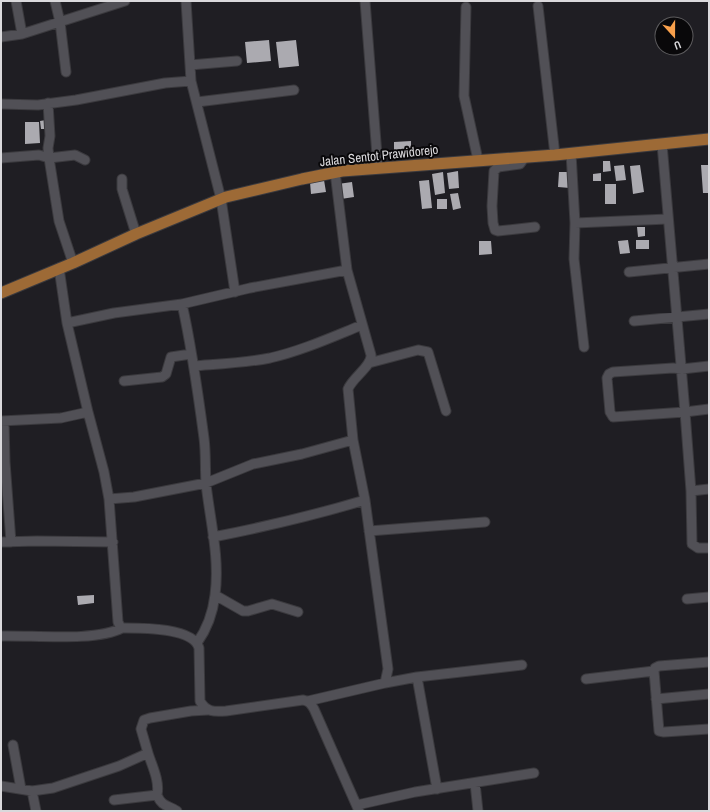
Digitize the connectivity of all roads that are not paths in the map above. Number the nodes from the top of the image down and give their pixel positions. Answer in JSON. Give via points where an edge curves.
{"nodes":[{"id":1,"x":16,"y":1,"type":"edge"},
{"id":2,"x":55,"y":1,"type":"edge"},
{"id":3,"x":125,"y":1,"type":"edge"},
{"id":4,"x":186,"y":1,"type":"edge"},
{"id":5,"x":365,"y":1,"type":"edge"},
{"id":6,"x":466,"y":6,"type":"dead end"},
{"id":7,"x":538,"y":6,"type":"dead end"},
{"id":8,"x":60,"y":22,"type":"junction"},
{"id":9,"x":22,"y":34,"type":"junction"},
{"id":10,"x":1,"y":37,"type":"edge"},
{"id":11,"x":237,"y":60,"type":"dead end"},
{"id":12,"x":190,"y":65,"type":"junction"},
{"id":13,"x":66,"y":72,"type":"dead end"},
{"id":14,"x":191,"y":81,"type":"junction"},
{"id":15,"x":294,"y":90,"type":"dead end"},
{"id":16,"x":197,"y":102,"type":"junction"},
{"id":17,"x":48,"y":103,"type":"junction"},
{"id":18,"x":1,"y":104,"type":"edge"},
{"id":19,"x":709,"y":139,"type":"edge"},
{"id":20,"x":662,"y":144,"type":"junction"},
{"id":21,"x":571,"y":153,"type":"junction"},
{"id":22,"x":555,"y":155,"type":"junction"},
{"id":23,"x":525,"y":157,"type":"junction"},
{"id":24,"x":1,"y":158,"type":"edge"},
{"id":25,"x":49,"y":158,"type":"junction"},
{"id":26,"x":85,"y":160,"type":"dead end"},
{"id":27,"x":478,"y":160,"type":"junction"},
{"id":28,"x":378,"y":168,"type":"junction"},
{"id":29,"x":335,"y":172,"type":"junction"},
{"id":30,"x":122,"y":179,"type":"dead end"},
{"id":31,"x":221,"y":200,"type":"junction"},
{"id":32,"x":668,"y":219,"type":"junction"},
{"id":33,"x":575,"y":223,"type":"junction"},
{"id":34,"x":535,"y":227,"type":"dead end"},
{"id":35,"x":136,"y":234,"type":"junction"},
{"id":36,"x":73,"y":263,"type":"junction"},
{"id":37,"x":709,"y":264,"type":"edge"},
{"id":38,"x":672,"y":267,"type":"junction"},
{"id":39,"x":59,"y":268,"type":"junction"},
{"id":40,"x":347,"y":270,"type":"junction"},
{"id":41,"x":629,"y":272,"type":"dead end"},
{"id":42,"x":235,"y":292,"type":"junction"},
{"id":43,"x":1,"y":293,"type":"edge"},
{"id":44,"x":182,"y":304,"type":"junction"},
{"id":45,"x":709,"y":314,"type":"edge"},
{"id":46,"x":677,"y":316,"type":"junction"},
{"id":47,"x":634,"y":321,"type":"dead end"},
{"id":48,"x":67,"y":323,"type":"junction"},
{"id":49,"x":362,"y":325,"type":"junction"},
{"id":50,"x":584,"y":347,"type":"dead end"},
{"id":51,"x":191,"y":354,"type":"junction"},
{"id":52,"x":369,"y":363,"type":"junction"},
{"id":53,"x":194,"y":366,"type":"junction"},
{"id":54,"x":709,"y":366,"type":"edge"},
{"id":55,"x":682,"y":369,"type":"junction"},
{"id":56,"x":124,"y":381,"type":"dead end"},
{"id":57,"x":709,"y":409,"type":"edge"},
{"id":58,"x":446,"y":411,"type":"dead end"},
{"id":59,"x":88,"y":412,"type":"junction"},
{"id":60,"x":685,"y":412,"type":"junction"},
{"id":61,"x":3,"y":421,"type":"edge"},
{"id":62,"x":353,"y":440,"type":"junction"},
{"id":63,"x":206,"y":483,"type":"junction"},
{"id":64,"x":709,"y":489,"type":"edge"},
{"id":65,"x":691,"y":491,"type":"junction"},
{"id":66,"x":109,"y":499,"type":"junction"},
{"id":67,"x":365,"y":500,"type":"junction"},
{"id":68,"x":485,"y":522,"type":"dead end"},
{"id":69,"x":369,"y":531,"type":"junction"},
{"id":70,"x":213,"y":537,"type":"junction"},
{"id":71,"x":1,"y":542,"type":"edge"},
{"id":72,"x":11,"y":542,"type":"junction"},
{"id":73,"x":113,"y":542,"type":"junction"},
{"id":74,"x":709,"y":548,"type":"edge"},
{"id":75,"x":215,"y":595,"type":"junction"},
{"id":76,"x":709,"y":597,"type":"edge"},
{"id":77,"x":687,"y":599,"type":"dead end"},
{"id":78,"x":298,"y":612,"type":"dead end"},
{"id":79,"x":122,"y":628,"type":"junction"},
{"id":80,"x":1,"y":636,"type":"edge"},
{"id":81,"x":198,"y":643,"type":"junction"},
{"id":82,"x":709,"y":662,"type":"edge"},
{"id":83,"x":522,"y":665,"type":"dead end"},
{"id":84,"x":654,"y":671,"type":"junction"},
{"id":85,"x":417,"y":678,"type":"junction"},
{"id":86,"x":586,"y":679,"type":"dead end"},
{"id":87,"x":385,"y":683,"type":"junction"},
{"id":88,"x":709,"y":694,"type":"edge"},
{"id":89,"x":656,"y":699,"type":"junction"},
{"id":90,"x":308,"y":700,"type":"junction"},
{"id":91,"x":208,"y":710,"type":"junction"},
{"id":92,"x":709,"y":729,"type":"edge"},
{"id":93,"x":13,"y":745,"type":"dead end"},
{"id":94,"x":148,"y":753,"type":"junction"},
{"id":95,"x":534,"y":773,"type":"dead end"},
{"id":96,"x":475,"y":783,"type":"junction"},
{"id":97,"x":1,"y":786,"type":"edge"},
{"id":98,"x":20,"y":789,"type":"junction"},
{"id":99,"x":437,"y":789,"type":"junction"},
{"id":100,"x":32,"y":791,"type":"junction"},
{"id":101,"x":157,"y":795,"type":"junction"},
{"id":102,"x":114,"y":800,"type":"dead end"},
{"id":103,"x":358,"y":808,"type":"edge"},
{"id":104,"x":36,"y":811,"type":"edge"},
{"id":105,"x":177,"y":811,"type":"edge"},
{"id":106,"x":478,"y":811,"type":"edge"}],
"edges":[{"from":1,"to":9,"type":"street"},
{"from":2,"to":8,"type":"street"},
{"from":3,"to":8,"type":"street"},
{"from":4,"to":12,"type":"street"},
{"from":5,"to":28,"type":"street"},
{"from":6,"to":27,"type":"street","via":[[464,96]]},
{"from":7,"to":22,"type":"street"},
{"from":8,"to":9,"type":"street"},
{"from":8,"to":13,"type":"street"},
{"from":9,"to":10,"type":"street"},
{"from":11,"to":12,"type":"street"},
{"from":12,"to":14,"type":"street"},
{"from":14,"to":16,"type":"street"},
{"from":14,"to":17,"type":"street"},
{"from":15,"to":16,"type":"street"},
{"from":16,"to":31,"type":"street"},
{"from":17,"to":18,"type":"street"},
{"from":17,"to":25,"type":"street"},
{"from":19,"to":20,"type":"main road","name":"Jalan Sentot Prawidorejo"},
{"from":20,"to":21,"type":"main road","name":"Jalan Sentot Prawidorejo"},
{"from":20,"to":32,"type":"street"},
{"from":21,"to":22,"type":"main road","name":"Jalan Sentot Prawidorejo"},
{"from":21,"to":33,"type":"street"},
{"from":22,"to":23,"type":"main road","name":"Jalan Sentot Prawidorejo"},
{"from":23,"to":27,"type":"main road","name":"Jalan Sentot Prawidorejo"},
{"from":23,"to":34,"type":"street","via":[[520,164],[498,167],[494,170],[493,223],[498,231]]},
{"from":24,"to":25,"type":"street","via":[[39,155]]},
{"from":25,"to":26,"type":"street","via":[[75,155]]},
{"from":25,"to":36,"type":"street","via":[[59,221]]},
{"from":27,"to":28,"type":"main road","name":"Jalan Sentot Prawidorejo"},
{"from":28,"to":29,"type":"main road","name":"Jalan Sentot Prawidorejo"},
{"from":29,"to":31,"type":"main road","name":"Jalan Sentot Prawidorejo"},
{"from":29,"to":40,"type":"street"},
{"from":30,"to":35,"type":"street","via":[[122,189]]},
{"from":31,"to":35,"type":"main road","name":"Jalan Sentot Prawidorejo"},
{"from":31,"to":42,"type":"street"},
{"from":32,"to":33,"type":"street"},
{"from":32,"to":38,"type":"street"},
{"from":33,"to":50,"type":"street","via":[[574,259]]},
{"from":35,"to":36,"type":"main road","name":"Jalan Sentot Prawidorejo"},
{"from":36,"to":39,"type":"main road","name":"Jalan Sentot Prawidorejo"},
{"from":37,"to":38,"type":"street"},
{"from":38,"to":41,"type":"street"},
{"from":38,"to":46,"type":"street"},
{"from":39,"to":43,"type":"main road","name":"Jalan Sentot Prawidorejo"},
{"from":39,"to":48,"type":"street"},
{"from":40,"to":42,"type":"street"},
{"from":40,"to":49,"type":"street"},
{"from":42,"to":44,"type":"street"},
{"from":44,"to":48,"type":"street","via":[[114,313]]},
{"from":44,"to":51,"type":"street"},
{"from":45,"to":46,"type":"street"},
{"from":46,"to":47,"type":"street"},
{"from":46,"to":55,"type":"street"},
{"from":48,"to":59,"type":"street"},
{"from":49,"to":52,"type":"street","via":[[372,359]]},
{"from":49,"to":53,"type":"street","via":[[270,358]]},
{"from":51,"to":53,"type":"street"},
{"from":51,"to":56,"type":"street","via":[[171,357],[166,374],[162,377]]},
{"from":52,"to":58,"type":"street","via":[[418,350],[428,352]]},
{"from":52,"to":62,"type":"street","via":[[351,382],[348,389]]},
{"from":53,"to":63,"type":"street","via":[[204,440]]},
{"from":54,"to":55,"type":"street"},
{"from":55,"to":60,"type":"street"},
{"from":55,"to":60,"type":"street","via":[[613,372],[607,378],[610,412],[613,417]]},
{"from":57,"to":60,"type":"street"},
{"from":59,"to":61,"type":"street","via":[[62,418]]},
{"from":59,"to":66,"type":"street"},
{"from":60,"to":65,"type":"street"},
{"from":61,"to":72,"type":"street"},
{"from":62,"to":63,"type":"street","via":[[253,464]]},
{"from":62,"to":67,"type":"street"},
{"from":63,"to":66,"type":"street","via":[[134,497]]},
{"from":63,"to":70,"type":"street"},
{"from":64,"to":65,"type":"street"},
{"from":65,"to":74,"type":"street","via":[[692,544],[698,548]]},
{"from":66,"to":73,"type":"street"},
{"from":67,"to":69,"type":"street"},
{"from":67,"to":70,"type":"street","via":[[293,520]]},
{"from":68,"to":69,"type":"street"},
{"from":69,"to":87,"type":"street","via":[[388,669]]},
{"from":70,"to":75,"type":"street"},
{"from":71,"to":72,"type":"street"},
{"from":72,"to":73,"type":"street"},
{"from":73,"to":79,"type":"street","via":[[118,622]]},
{"from":75,"to":78,"type":"street","via":[[243,611],[272,604]]},
{"from":75,"to":81,"type":"street","via":[[206,631]]},
{"from":76,"to":77,"type":"street"},
{"from":79,"to":80,"type":"street","via":[[94,636]]},
{"from":79,"to":81,"type":"street","via":[[159,629],[188,636]]},
{"from":81,"to":91,"type":"street","via":[[200,701]]},
{"from":82,"to":84,"type":"street","via":[[659,666]]},
{"from":83,"to":85,"type":"street"},
{"from":84,"to":86,"type":"street"},
{"from":84,"to":89,"type":"street"},
{"from":85,"to":87,"type":"street"},
{"from":85,"to":99,"type":"street"},
{"from":87,"to":90,"type":"street"},
{"from":88,"to":89,"type":"street"},
{"from":89,"to":92,"type":"street","via":[[659,731]]},
{"from":90,"to":91,"type":"street","via":[[226,711]]},
{"from":90,"to":103,"type":"street"},
{"from":91,"to":94,"type":"street","via":[[144,720],[141,728]]},
{"from":93,"to":98,"type":"street"},
{"from":94,"to":100,"type":"street","via":[[86,778]]},
{"from":94,"to":101,"type":"street","via":[[158,786]]},
{"from":95,"to":96,"type":"street"},
{"from":96,"to":99,"type":"street"},
{"from":96,"to":106,"type":"street"},
{"from":97,"to":98,"type":"street"},
{"from":98,"to":100,"type":"street"},
{"from":99,"to":103,"type":"street","via":[[415,792]]},
{"from":100,"to":104,"type":"street"},
{"from":101,"to":102,"type":"street"},
{"from":101,"to":105,"type":"street","via":[[163,805]]}]}
